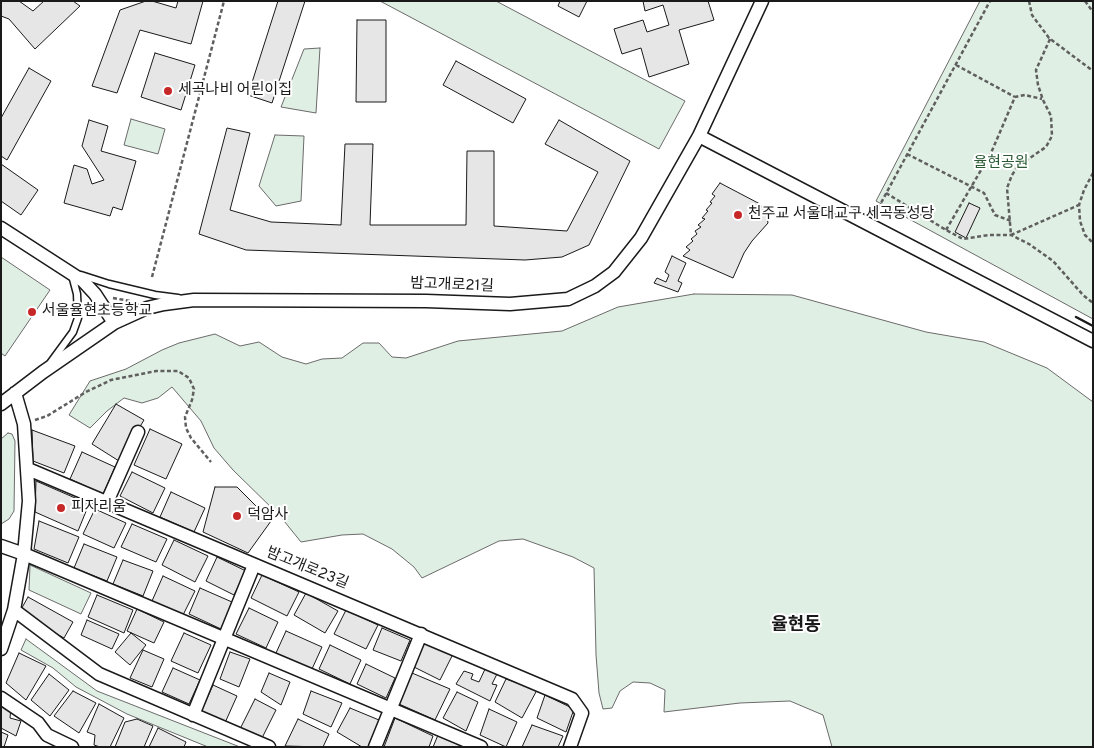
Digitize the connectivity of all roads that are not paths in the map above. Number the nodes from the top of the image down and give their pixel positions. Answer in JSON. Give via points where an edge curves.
{"nodes":[{"id":1,"x":762,"y":1,"type":"edge"},
{"id":2,"x":699,"y":136,"type":"junction"},
{"id":3,"x":1,"y":228,"type":"edge"},
{"id":4,"x":72,"y":272,"type":"junction"},
{"id":5,"x":194,"y":300,"type":"junction"},
{"id":6,"x":114,"y":323,"type":"junction"},
{"id":7,"x":1093,"y":341,"type":"edge"},
{"id":8,"x":43,"y":372,"type":"junction"},
{"id":9,"x":15,"y":393,"type":"junction"},
{"id":10,"x":1,"y":404,"type":"edge"},
{"id":11,"x":138,"y":432,"type":"dead end"},
{"id":12,"x":28,"y":470,"type":"junction"},
{"id":13,"x":107,"y":502,"type":"junction"},
{"id":14,"x":1,"y":546,"type":"edge"},
{"id":15,"x":24,"y":554,"type":"junction"},
{"id":16,"x":254,"y":565,"type":"junction"},
{"id":17,"x":14,"y":610,"type":"junction"},
{"id":18,"x":420,"y":634,"type":"junction"},
{"id":19,"x":225,"y":640,"type":"junction"},
{"id":20,"x":1,"y":649,"type":"edge"},
{"id":21,"x":1,"y":698,"type":"edge"},
{"id":22,"x":391,"y":709,"type":"junction"},
{"id":23,"x":193,"y":715,"type":"junction"},
{"id":24,"x":46,"y":741,"type":"edge"},
{"id":25,"x":72,"y":747,"type":"edge"},
{"id":26,"x":269,"y":747,"type":"edge"},
{"id":27,"x":375,"y":747,"type":"edge"},
{"id":28,"x":481,"y":747,"type":"edge"},
{"id":29,"x":570,"y":747,"type":"edge"}],
"edges":[{"from":1,"to":2,"type":"street","name":"밤고개로21길"},
{"from":2,"to":5,"type":"street","name":"밤고개로21길","via":[[641,238],[620,265],[595,286],[568,299],[510,304]]},
{"from":2,"to":7,"type":"street"},
{"from":3,"to":4,"type":"street"},
{"from":4,"to":5,"type":"lane","via":[[155,295]]},
{"from":4,"to":6,"type":"street","via":[[95,294]]},
{"from":4,"to":8,"type":"lane","via":[[78,318],[69,338]]},
{"from":5,"to":6,"type":"street","name":"밤고개로21길","via":[[148,308]]},
{"from":6,"to":8,"type":"street","name":"밤고개로21길"},
{"from":8,"to":9,"type":"street","name":"밤고개로21길"},
{"from":9,"to":10,"type":"street","name":"밤고개로21길"},
{"from":9,"to":12,"type":"street","via":[[24,424]]},
{"from":11,"to":13,"type":"street"},
{"from":12,"to":13,"type":"street","name":"밤고개로23길"},
{"from":12,"to":15,"type":"street","via":[[29,502]]},
{"from":13,"to":16,"type":"street","name":"밤고개로23길"},
{"from":14,"to":15,"type":"street"},
{"from":15,"to":17,"type":"street"},
{"from":15,"to":19,"type":"street"},
{"from":16,"to":18,"type":"street","name":"밤고개로23길"},
{"from":16,"to":19,"type":"street"},
{"from":17,"to":20,"type":"street"},
{"from":17,"to":23,"type":"street","via":[[99,674]]},
{"from":18,"to":22,"type":"street"},
{"from":18,"to":29,"type":"street","name":"밤고개로23길","via":[[572,699],[579,706],[582,717]]},
{"from":19,"to":22,"type":"street"},
{"from":19,"to":23,"type":"street"},
{"from":21,"to":24,"type":"street","via":[[38,723]]},
{"from":22,"to":27,"type":"street"},
{"from":22,"to":28,"type":"street"},
{"from":23,"to":26,"type":"street"},
{"from":24,"to":25,"type":"street"}]}
